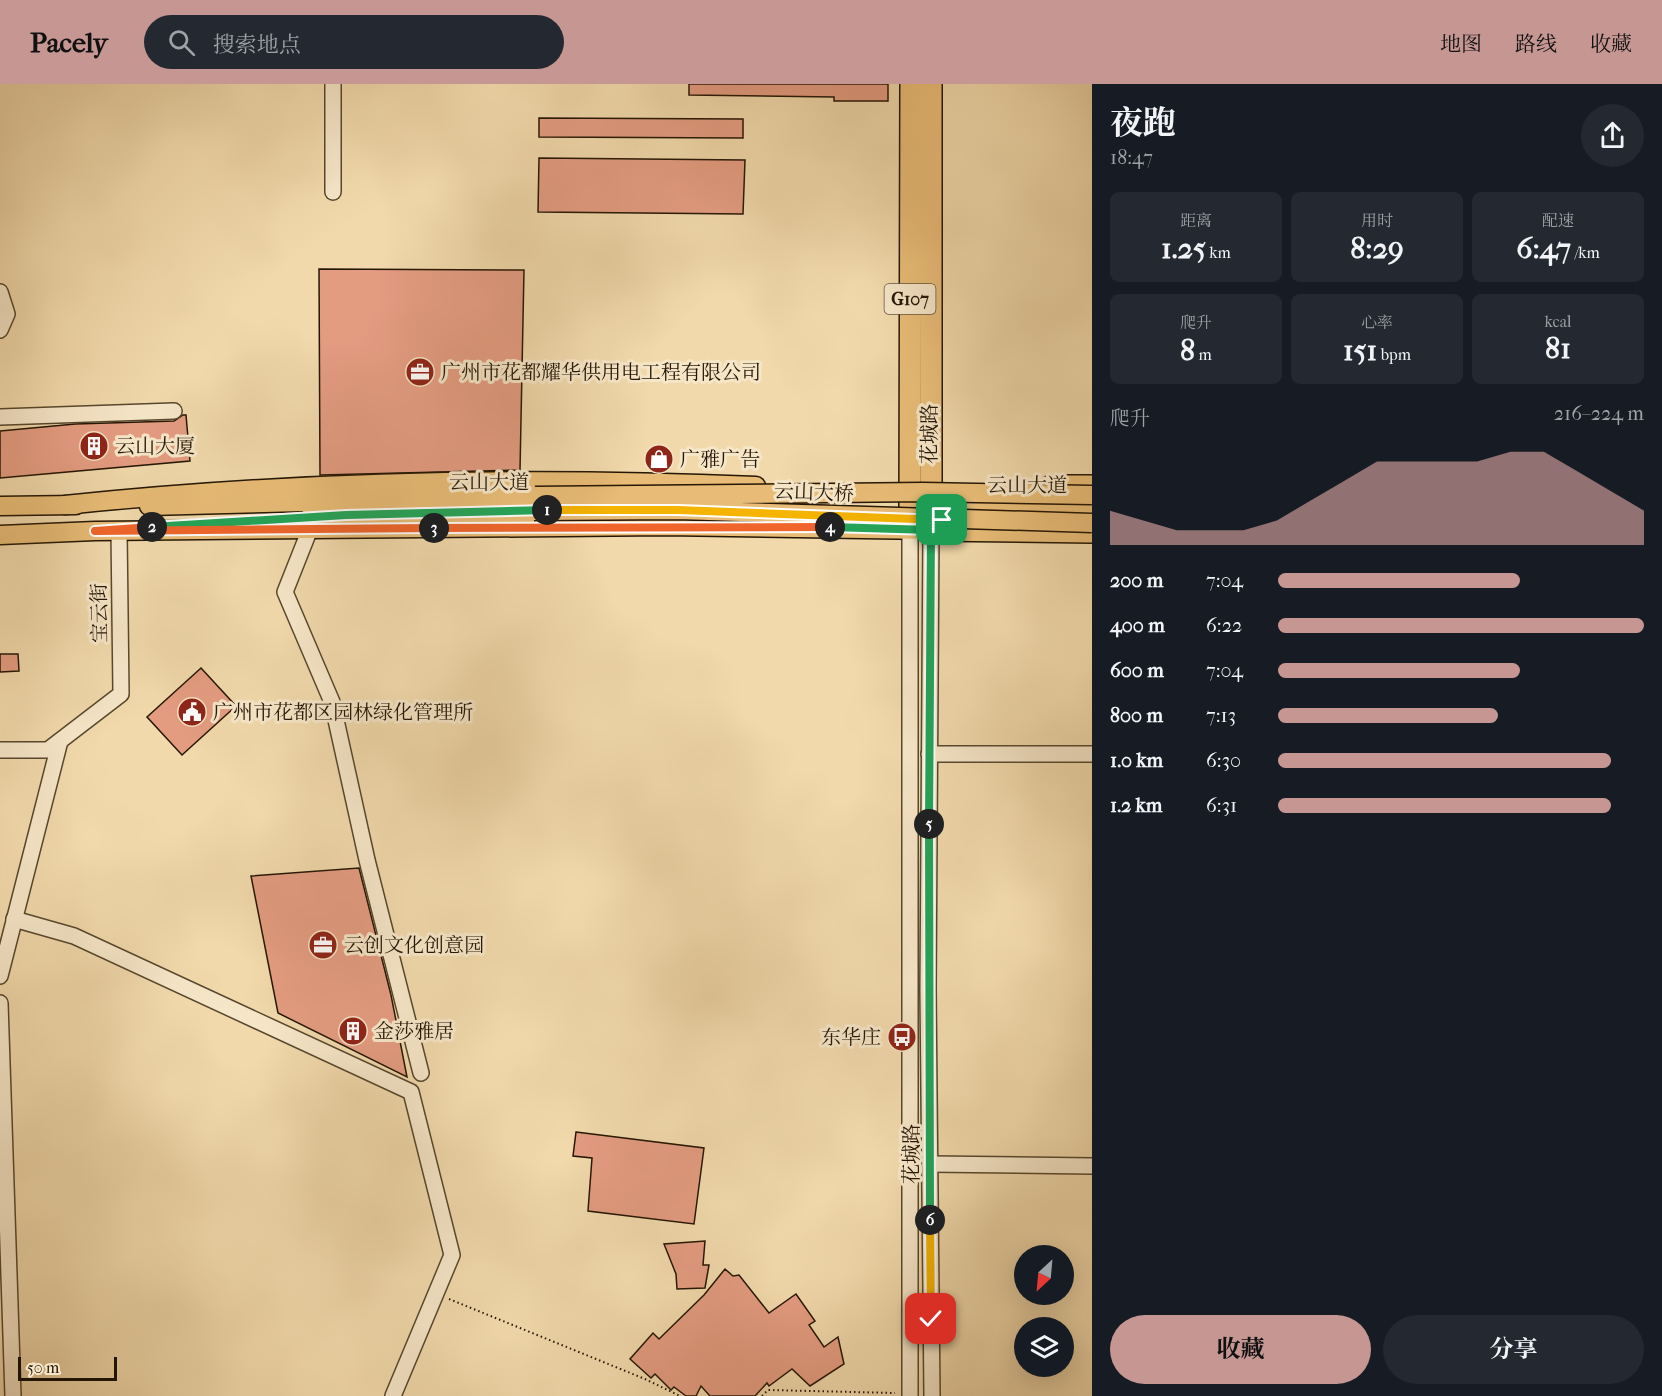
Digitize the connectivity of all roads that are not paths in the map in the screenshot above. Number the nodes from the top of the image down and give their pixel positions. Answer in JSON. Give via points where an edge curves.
{"nodes":[{"id":1,"x":333,"y":84,"type":"edge"},
{"id":2,"x":911,"y":84,"type":"edge"},
{"id":3,"x":931,"y":84,"type":"edge"},
{"id":4,"x":333,"y":192,"type":"dead end"},
{"id":5,"x":0,"y":292,"type":"edge"},
{"id":6,"x":0,"y":330,"type":"edge"},
{"id":7,"x":174,"y":411,"type":"dead end"},
{"id":8,"x":0,"y":417,"type":"edge"},
{"id":9,"x":1092,"y":486,"type":"edge"},
{"id":10,"x":909,"y":493,"type":"junction"},
{"id":11,"x":929,"y":494,"type":"junction"},
{"id":12,"x":1092,"y":495,"type":"edge"},
{"id":13,"x":535,"y":503,"type":"junction"},
{"id":14,"x":1092,"y":504,"type":"edge"},
{"id":15,"x":3,"y":505,"type":"edge"},
{"id":16,"x":65,"y":505,"type":"junction"},
{"id":17,"x":1092,"y":515,"type":"edge"},
{"id":18,"x":910,"y":522,"type":"junction"},
{"id":19,"x":1092,"y":523,"type":"edge"},
{"id":20,"x":310,"y":529,"type":"junction"},
{"id":21,"x":931,"y":530,"type":"junction"},
{"id":22,"x":95,"y":531,"type":"junction"},
{"id":23,"x":119,"y":531,"type":"junction"},
{"id":24,"x":1034,"y":531,"type":"junction"},
{"id":25,"x":1092,"y":532,"type":"edge"},
{"id":26,"x":0,"y":535,"type":"edge"},
{"id":27,"x":60,"y":741,"type":"junction"},
{"id":28,"x":0,"y":750,"type":"edge"},
{"id":29,"x":929,"y":754,"type":"junction"},
{"id":30,"x":1092,"y":754,"type":"edge"},
{"id":31,"x":15,"y":919,"type":"junction"},
{"id":32,"x":0,"y":976,"type":"edge"},
{"id":33,"x":0,"y":1004,"type":"edge"},
{"id":34,"x":421,"y":1073,"type":"dead end"},
{"id":35,"x":3,"y":1118,"type":"edge"},
{"id":36,"x":930,"y":1164,"type":"junction"},
{"id":37,"x":1092,"y":1166,"type":"edge"},
{"id":38,"x":910,"y":1395,"type":"edge"},
{"id":39,"x":13,"y":1396,"type":"edge"},
{"id":40,"x":393,"y":1396,"type":"edge"},
{"id":41,"x":932,"y":1396,"type":"edge"}],
"edges":[{"from":1,"to":4,"type":"street"},
{"from":2,"to":10,"type":"highway","name":"花城路","number":"G107"},
{"from":3,"to":11,"type":"highway","name":"花城路","number":"G107"},
{"from":5,"to":6,"type":"street","via":[[7,314]]},
{"from":7,"to":8,"type":"street"},
{"from":9,"to":11,"type":"highway","name":"云山大道"},
{"from":10,"to":11,"type":"highway","name":"云山大道"},
{"from":10,"to":16,"type":"main road","name":"云山大道","via":[[707,484],[462,482],[243,488]]},
{"from":10,"to":18,"type":"highway","name":"花城路","number":"G107"},
{"from":11,"to":14,"type":"main road"},
{"from":11,"to":18,"type":"main road"},
{"from":11,"to":21,"type":"highway","name":"花城路","number":"G107"},
{"from":12,"to":13,"type":"main road","name":"云山大桥","bridge":true,"via":[[900,492]]},
{"from":13,"to":16,"type":"main road","name":"云山大道"},
{"from":13,"to":19,"type":"main road","name":"云山大桥","bridge":true},
{"from":13,"to":22,"type":"main road","name":"云山大道"},
{"from":15,"to":16,"type":"main road","name":"云山大道"},
{"from":17,"to":24,"type":"main road"},
{"from":18,"to":20,"type":"main road","name":"云山大道","via":[[815,527]]},
{"from":18,"to":21,"type":"highway"},
{"from":18,"to":38,"type":"street","name":"花城路"},
{"from":20,"to":23,"type":"main road","name":"云山大道"},
{"from":20,"to":34,"type":"street","via":[[285,592],[332,702]]},
{"from":21,"to":24,"type":"highway"},
{"from":21,"to":29,"type":"street","name":"花城路"},
{"from":22,"to":23,"type":"main road","name":"云山大道"},
{"from":22,"to":26,"type":"main road","name":"云山大道"},
{"from":23,"to":27,"type":"street","name":"宝云街","via":[[121,694]]},
{"from":24,"to":25,"type":"highway"},
{"from":27,"to":28,"type":"street","via":[[48,750]]},
{"from":27,"to":31,"type":"street"},
{"from":29,"to":30,"type":"street"},
{"from":29,"to":36,"type":"street","name":"花城路"},
{"from":31,"to":32,"type":"street"},
{"from":31,"to":40,"type":"street","via":[[74,936],[411,1092],[452,1256]]},
{"from":33,"to":35,"type":"street"},
{"from":35,"to":39,"type":"street"},
{"from":36,"to":37,"type":"street"},
{"from":36,"to":41,"type":"street","name":"花城路"}]}
